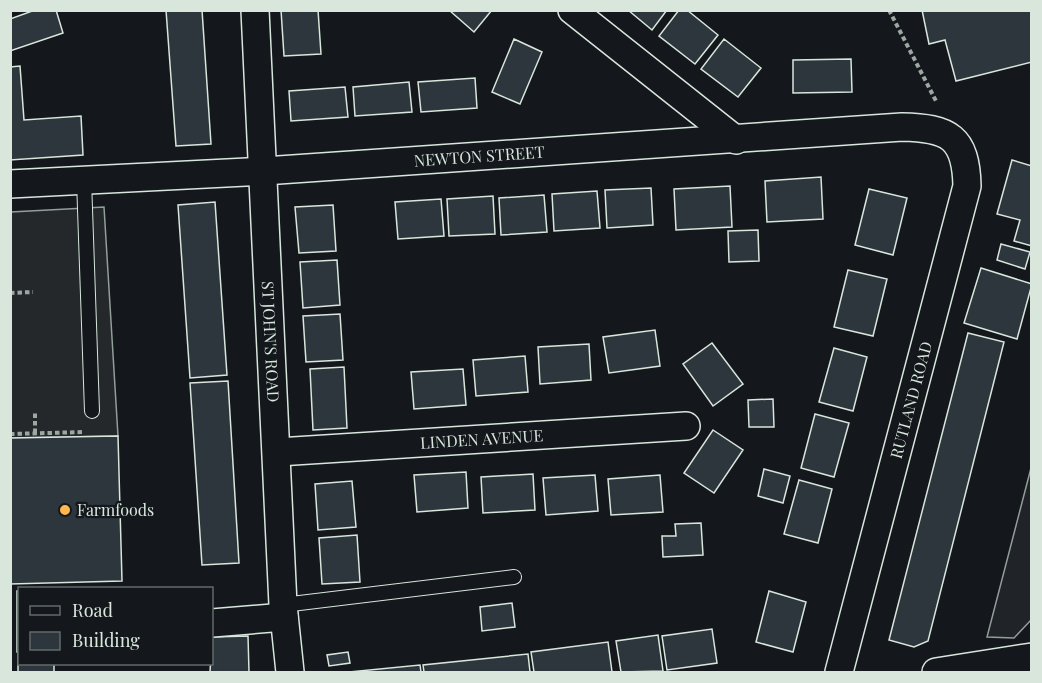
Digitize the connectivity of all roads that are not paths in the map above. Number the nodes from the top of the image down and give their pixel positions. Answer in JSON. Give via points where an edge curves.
{"nodes":[{"id":1,"x":255,"y":10,"type":"edge"},
{"id":2,"x":572,"y":10,"type":"edge"},
{"id":3,"x":946,"y":133,"type":"joint"},
{"id":4,"x":736,"y":140,"type":"junction"},
{"id":5,"x":264,"y":171,"type":"junction"},
{"id":6,"x":84,"y":180,"type":"junction"},
{"id":7,"x":10,"y":184,"type":"edge"},
{"id":8,"x":92,"y":411,"type":"road end"},
{"id":9,"x":686,"y":426,"type":"dead end"},
{"id":10,"x":278,"y":452,"type":"junction"},
{"id":11,"x":514,"y":577,"type":"dead end"},
{"id":12,"x":283,"y":611,"type":"junction"},
{"id":13,"x":213,"y":623,"type":"edge"},
{"id":14,"x":1032,"y":657,"type":"edge"},
{"id":15,"x":290,"y":672,"type":"edge"},
{"id":16,"x":839,"y":672,"type":"edge"},
{"id":17,"x":936,"y":672,"type":"edge"}],
"edges":[{"from":1,"to":5,"type":"street","name":"ST JOHN'S ROAD"},
{"from":2,"to":4,"type":"street"},
{"from":3,"to":4,"type":"street","name":"NEWTON STREET","via":[[902,127]]},
{"from":3,"to":16,"type":"street","name":"RUTLAND ROAD","via":[[962,148],[967,186]]},
{"from":4,"to":5,"type":"street","name":"NEWTON STREET"},
{"from":5,"to":6,"type":"street","name":"NEWTON STREET"},
{"from":5,"to":10,"type":"street","name":"ST JOHN'S ROAD"},
{"from":6,"to":7,"type":"street","name":"NEWTON STREET"},
{"from":6,"to":8,"type":"lane"},
{"from":9,"to":10,"type":"street","name":"LINDEN AVENUE"},
{"from":10,"to":12,"type":"street","name":"ST JOHN'S ROAD"},
{"from":11,"to":12,"type":"lane"},
{"from":12,"to":13,"type":"street"},
{"from":12,"to":15,"type":"street","name":"ST JOHN'S ROAD"},
{"from":14,"to":17,"type":"street"}]}
